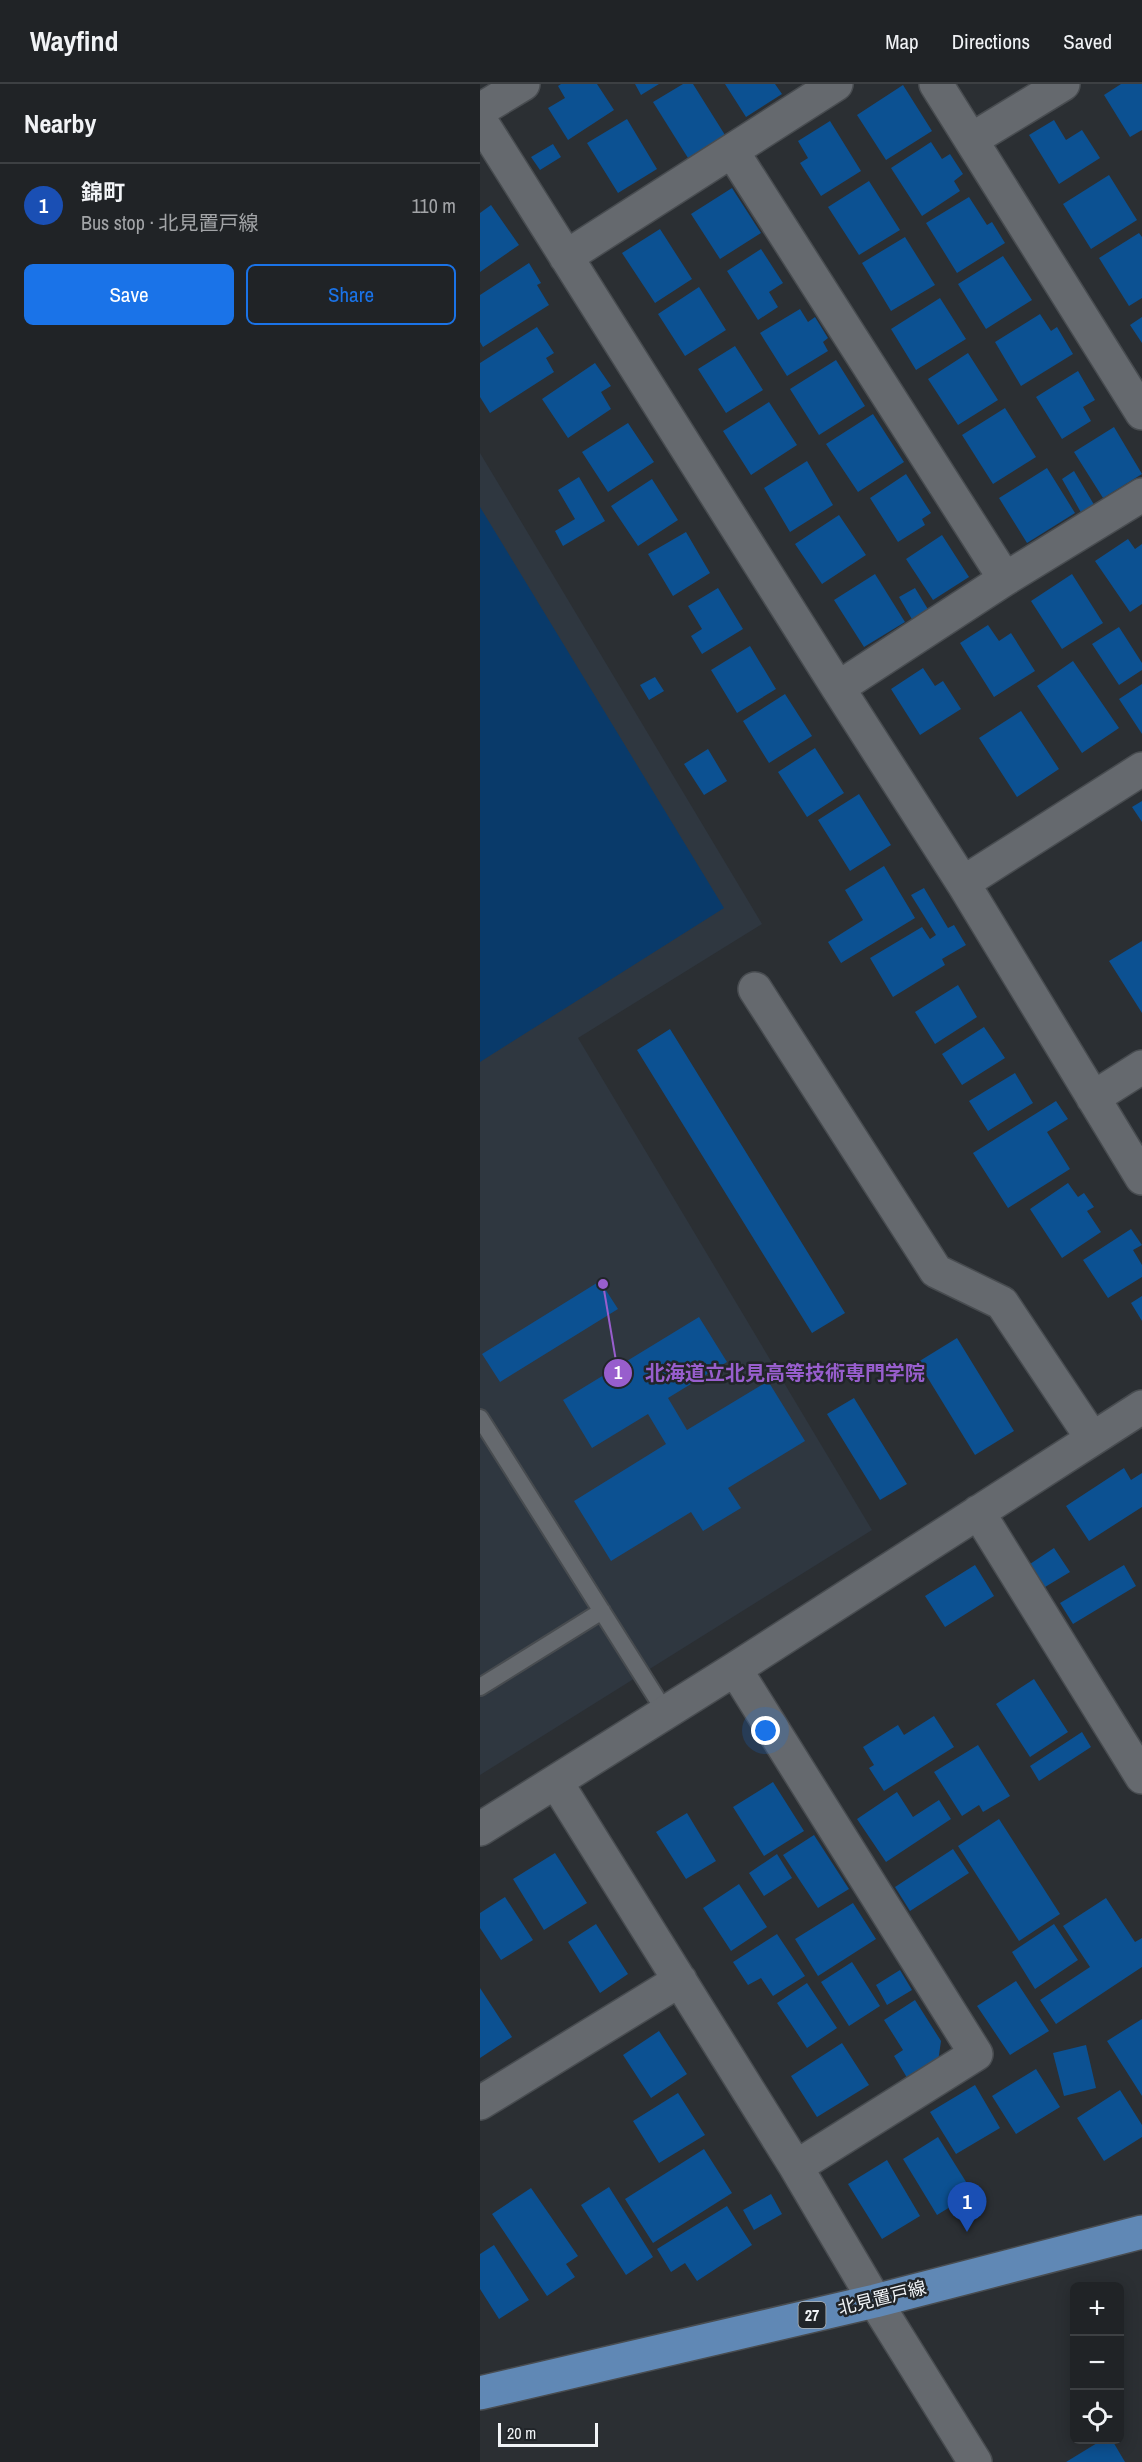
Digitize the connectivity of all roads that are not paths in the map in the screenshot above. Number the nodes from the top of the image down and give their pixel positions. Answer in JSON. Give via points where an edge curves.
{"nodes":[{"id":1,"x":523,"y":84,"type":"edge"},
{"id":2,"x":836,"y":84,"type":"edge"},
{"id":3,"x":936,"y":84,"type":"edge"},
{"id":4,"x":1063,"y":84,"type":"edge"},
{"id":5,"x":480,"y":110,"type":"edge"},
{"id":6,"x":480,"y":120,"type":"edge"},
{"id":7,"x":971,"y":140,"type":"junction"},
{"id":8,"x":732,"y":151,"type":"junction"},
{"id":9,"x":566,"y":257,"type":"junction"},
{"id":10,"x":1142,"y":413,"type":"edge"},
{"id":11,"x":1142,"y":495,"type":"edge"},
{"id":12,"x":1005,"y":579,"type":"junction"},
{"id":13,"x":838,"y":688,"type":"junction"},
{"id":14,"x":1142,"y":769,"type":"edge"},
{"id":15,"x":963,"y":884,"type":"junction"},
{"id":16,"x":755,"y":989,"type":"dead end"},
{"id":17,"x":1142,"y":1067,"type":"edge"},
{"id":18,"x":1093,"y":1098,"type":"junction"},
{"id":19,"x":1142,"y":1178,"type":"edge"},
{"id":20,"x":1142,"y":1407,"type":"edge"},
{"id":21,"x":480,"y":1418,"type":"edge"},
{"id":22,"x":1092,"y":1438,"type":"junction"},
{"id":23,"x":978,"y":1512,"type":"junction"},
{"id":24,"x":602,"y":1611,"type":"junction"},
{"id":25,"x":735,"y":1669,"type":"junction"},
{"id":26,"x":480,"y":1686,"type":"edge"},
{"id":27,"x":666,"y":1713,"type":"junction"},
{"id":28,"x":1142,"y":1777,"type":"edge"},
{"id":29,"x":556,"y":1782,"type":"junction"},
{"id":30,"x":480,"y":1829,"type":"edge"},
{"id":31,"x":680,"y":1980,"type":"junction"},
{"id":32,"x":480,"y":2103,"type":"edge"},
{"id":33,"x":796,"y":2167,"type":"junction"},
{"id":34,"x":1142,"y":2232,"type":"edge"},
{"id":35,"x":875,"y":2301,"type":"junction"},
{"id":36,"x":480,"y":2393,"type":"edge"},
{"id":37,"x":975,"y":2462,"type":"edge"}],
"edges":[{"from":1,"to":5,"type":"street"},
{"from":2,"to":8,"type":"street"},
{"from":3,"to":7,"type":"street"},
{"from":4,"to":7,"type":"street"},
{"from":6,"to":9,"type":"street"},
{"from":7,"to":10,"type":"street"},
{"from":8,"to":9,"type":"street"},
{"from":8,"to":12,"type":"street"},
{"from":9,"to":13,"type":"street"},
{"from":11,"to":12,"type":"street"},
{"from":12,"to":13,"type":"street"},
{"from":13,"to":15,"type":"street"},
{"from":14,"to":15,"type":"street"},
{"from":15,"to":18,"type":"street"},
{"from":16,"to":22,"type":"street","via":[[936,1271],[1002,1303]]},
{"from":17,"to":18,"type":"street"},
{"from":18,"to":19,"type":"street"},
{"from":20,"to":22,"type":"street"},
{"from":21,"to":24,"type":"lane"},
{"from":22,"to":23,"type":"street"},
{"from":23,"to":25,"type":"street"},
{"from":23,"to":28,"type":"street"},
{"from":24,"to":26,"type":"lane"},
{"from":24,"to":27,"type":"lane"},
{"from":25,"to":27,"type":"street"},
{"from":25,"to":33,"type":"street","via":[[976,2055]]},
{"from":27,"to":29,"type":"street"},
{"from":29,"to":30,"type":"street"},
{"from":29,"to":31,"type":"street"},
{"from":31,"to":32,"type":"street"},
{"from":31,"to":33,"type":"street"},
{"from":33,"to":35,"type":"street"},
{"from":34,"to":35,"type":"main road","name":"北見置戸線","number":"27"},
{"from":35,"to":36,"type":"main road","name":"北見置戸線","number":"27"},
{"from":35,"to":37,"type":"street"}]}
